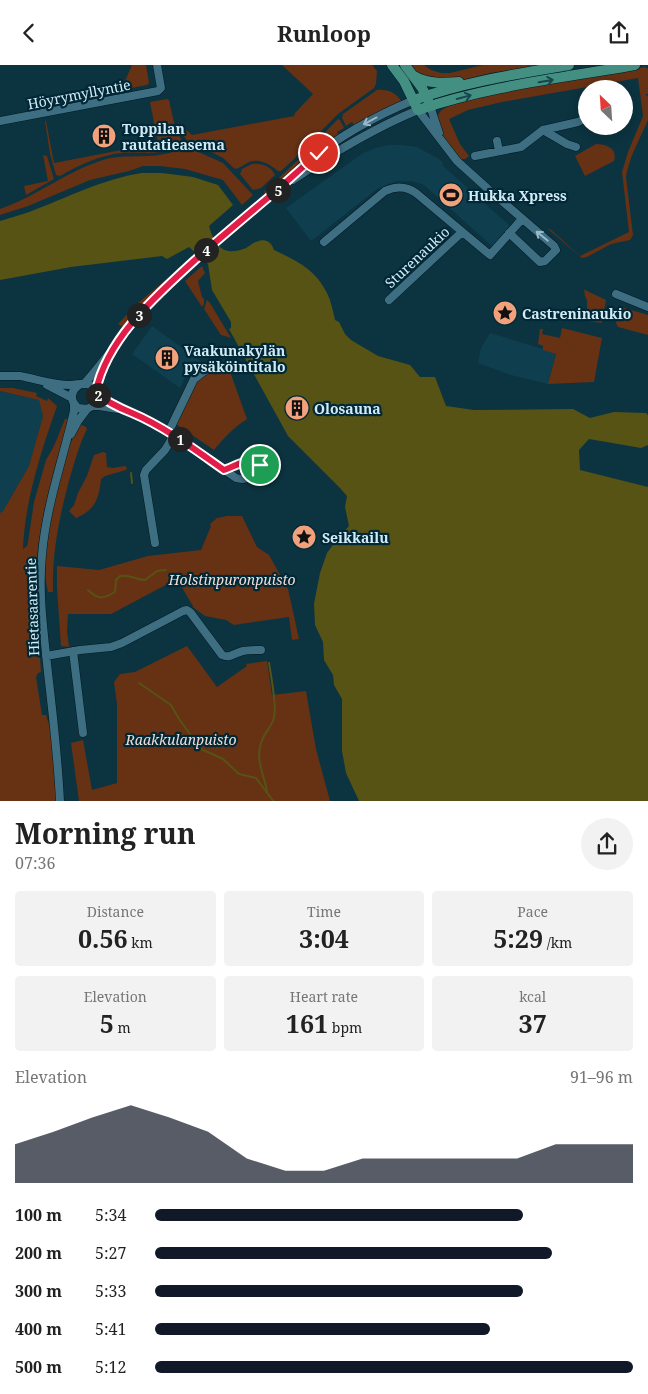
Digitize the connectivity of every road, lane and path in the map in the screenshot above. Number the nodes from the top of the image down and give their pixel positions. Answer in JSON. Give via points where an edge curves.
{"nodes":[{"id":1,"x":156,"y":65,"type":"edge"},
{"id":2,"x":392,"y":65,"type":"edge"},
{"id":3,"x":405,"y":65,"type":"edge"},
{"id":4,"x":569,"y":65,"type":"edge"},
{"id":5,"x":635,"y":65,"type":"edge"},
{"id":6,"x":414,"y":76,"type":"junction"},
{"id":7,"x":487,"y":79,"type":"junction"},
{"id":8,"x":428,"y":101,"type":"junction"},
{"id":9,"x":416,"y":105,"type":"junction"},
{"id":10,"x":0,"y":121,"type":"edge"},
{"id":11,"x":578,"y":122,"type":"edge"},
{"id":12,"x":543,"y":130,"type":"junction"},
{"id":13,"x":497,"y":141,"type":"dead end"},
{"id":14,"x":442,"y":142,"type":"junction"},
{"id":15,"x":576,"y":147,"type":"dead end"},
{"id":16,"x":499,"y":151,"type":"junction"},
{"id":17,"x":474,"y":155,"type":"dead end"},
{"id":18,"x":522,"y":219,"type":"junction"},
{"id":19,"x":462,"y":232,"type":"junction"},
{"id":20,"x":509,"y":233,"type":"junction"},
{"id":21,"x":324,"y":242,"type":"dead end"},
{"id":22,"x":616,"y":294,"type":"dead end"},
{"id":23,"x":389,"y":300,"type":"dead end"},
{"id":24,"x":648,"y":307,"type":"edge"},
{"id":25,"x":110,"y":354,"type":"junction"},
{"id":26,"x":211,"y":366,"type":"dead end"},
{"id":27,"x":0,"y":376,"type":"edge"},
{"id":28,"x":40,"y":381,"type":"junction"},
{"id":29,"x":83,"y":384,"type":"junction"},
{"id":30,"x":96,"y":392,"type":"junction"},
{"id":31,"x":73,"y":401,"type":"junction"},
{"id":32,"x":90,"y":408,"type":"junction"},
{"id":33,"x":125,"y":410,"type":"junction"},
{"id":34,"x":171,"y":433,"type":"junction"},
{"id":35,"x":64,"y":447,"type":"junction"},
{"id":36,"x":224,"y":470,"type":"dead end"},
{"id":37,"x":155,"y":543,"type":"dead end"},
{"id":38,"x":261,"y":649,"type":"dead end"},
{"id":39,"x":73,"y":651,"type":"junction"},
{"id":40,"x":46,"y":656,"type":"junction"},
{"id":41,"x":83,"y":733,"type":"dead end"},
{"id":42,"x":62,"y":801,"type":"edge"}],
"edges":[{"from":1,"to":10,"type":"street","name":"Höyrymyllyntie","via":[[161,88],[158,91]]},
{"from":2,"to":9,"type":"main road"},
{"from":3,"to":6,"type":"main road"},
{"from":4,"to":7,"type":"main road"},
{"from":8,"to":5,"type":"main road","one_way":true},
{"from":6,"to":7,"type":"main road","via":[[441,83]]},
{"from":6,"to":8,"type":"main road"},
{"from":7,"to":8,"type":"main road"},
{"from":8,"to":9,"type":"main road"},
{"from":8,"to":14,"type":"street"},
{"from":9,"to":14,"type":"street"},
{"from":9,"to":25,"type":"street","via":[[273,194],[164,288]]},
{"from":11,"to":12,"type":"street"},
{"from":12,"to":15,"type":"street"},
{"from":12,"to":16,"type":"street","via":[[521,147]]},
{"from":13,"to":16,"type":"street"},
{"from":14,"to":18,"type":"street","via":[[457,161]]},
{"from":16,"to":17,"type":"street"},
{"from":18,"to":20,"type":"street"},
{"from":20,"to":18,"type":"street","one_way":true,"via":[[540,262],[552,255],[556,250],[554,246]]},
{"from":19,"to":20,"type":"street","via":[[490,255]]},
{"from":19,"to":21,"type":"street","via":[[416,193],[400,187],[385,191]]},
{"from":19,"to":23,"type":"street","name":"Sturenaukio"},
{"from":22,"to":24,"type":"street"},
{"from":25,"to":29,"type":"street"},
{"from":25,"to":30,"type":"street"},
{"from":26,"to":34,"type":"street","via":[[194,379]]},
{"from":27,"to":28,"type":"street"},
{"from":28,"to":29,"type":"street"},
{"from":28,"to":31,"type":"street"},
{"from":29,"to":30,"type":"street"},
{"from":29,"to":31,"type":"street","via":[[73,391]]},
{"from":30,"to":32,"type":"street","via":[[97,401]]},
{"from":30,"to":33,"type":"street"},
{"from":31,"to":32,"type":"street","via":[[78,408]]},
{"from":31,"to":35,"type":"street","name":"Hietasaarentie","via":[[74,411]]},
{"from":32,"to":33,"type":"street","via":[[99,406]]},
{"from":32,"to":35,"type":"street","name":"Hietasaarentie","via":[[78,421]]},
{"from":33,"to":34,"type":"street"},
{"from":34,"to":36,"type":"street"},
{"from":34,"to":37,"type":"street","via":[[165,449],[144,475]]},
{"from":35,"to":40,"type":"street","name":"Hietasaarentie","via":[[44,531],[41,583]]},
{"from":38,"to":39,"type":"street","via":[[225,657],[187,610],[111,647]]},
{"from":39,"to":40,"type":"street"},
{"from":39,"to":41,"type":"street"},
{"from":40,"to":42,"type":"street","name":"Hietasaarentie"}]}
